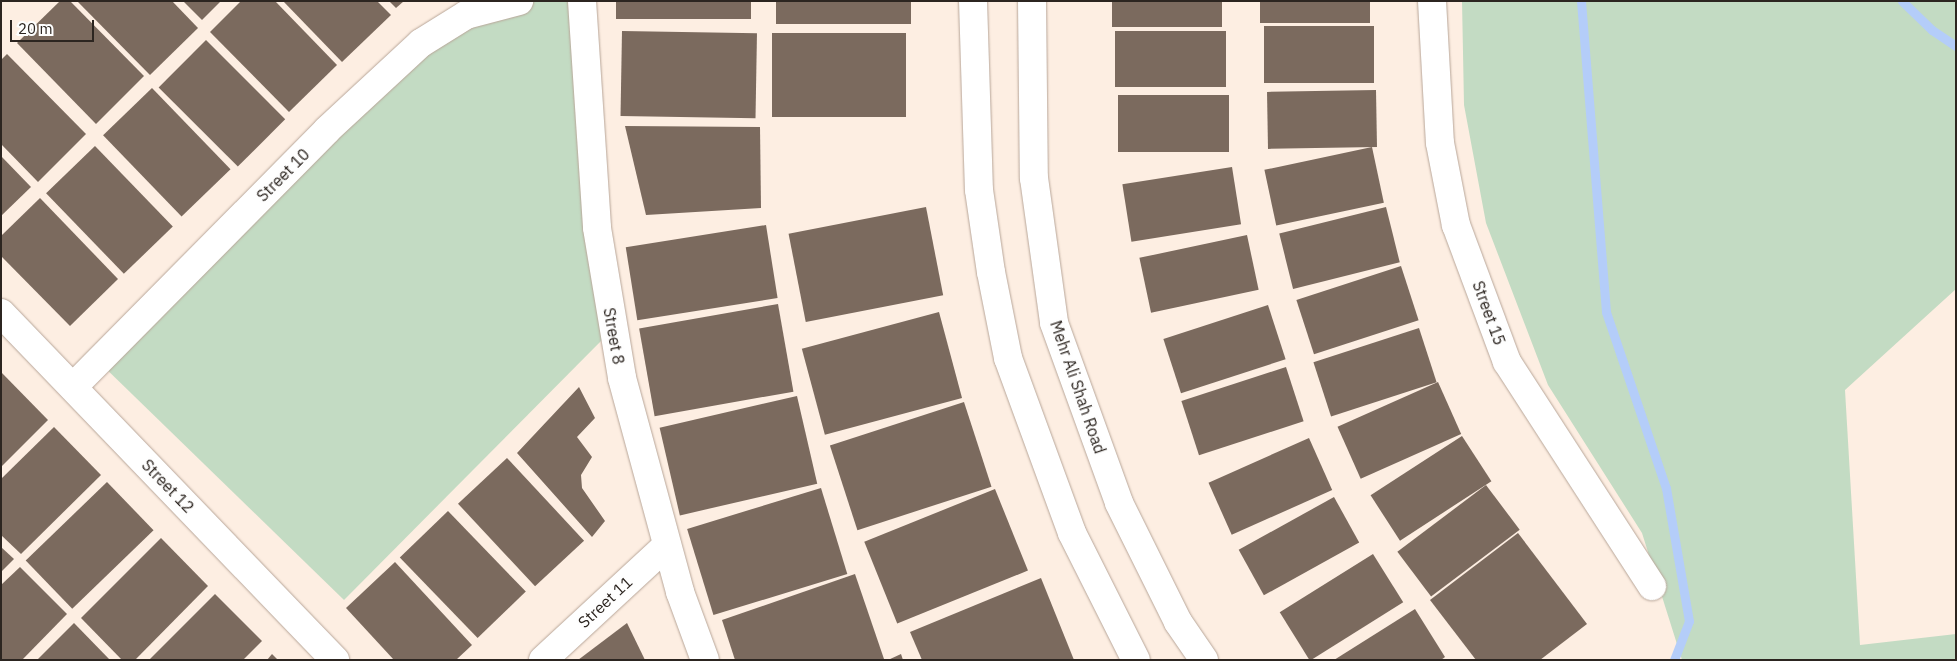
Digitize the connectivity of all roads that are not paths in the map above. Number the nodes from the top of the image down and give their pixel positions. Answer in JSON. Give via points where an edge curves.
{"nodes":[{"id":1,"x":519,"y":1,"type":"edge"},
{"id":2,"x":582,"y":1,"type":"edge"},
{"id":3,"x":974,"y":1,"type":"edge"},
{"id":4,"x":1032,"y":1,"type":"edge"},
{"id":5,"x":1432,"y":1,"type":"edge"},
{"id":6,"x":1,"y":313,"type":"edge"},
{"id":7,"x":73,"y":387,"type":"junction"},
{"id":8,"x":667,"y":545,"type":"junction"},
{"id":9,"x":1652,"y":586,"type":"dead end"},
{"id":10,"x":334,"y":660,"type":"edge"},
{"id":11,"x":543,"y":660,"type":"edge"},
{"id":12,"x":705,"y":660,"type":"edge"},
{"id":13,"x":1136,"y":660,"type":"edge"},
{"id":14,"x":1204,"y":660,"type":"edge"}],
"edges":[{"from":1,"to":7,"type":"street","name":"Street 10","via":[[466,15],[421,43],[328,130]]},
{"from":2,"to":8,"type":"street","name":"Street 8","via":[[597,228],[612,324],[622,378]]},
{"from":3,"to":13,"type":"street","via":[[980,190],[991,272],[1008,358],[1072,533]]},
{"from":4,"to":14,"type":"street","name":"Mehr Ali Shah Road","via":[[1034,178],[1054,323],[1119,503],[1178,622]]},
{"from":5,"to":9,"type":"street","name":"Street 15","via":[[1440,144],[1456,224],[1507,362]]},
{"from":6,"to":7,"type":"street","name":"Street 12"},
{"from":7,"to":10,"type":"street","name":"Street 12"},
{"from":8,"to":11,"type":"street","name":"Street 11"},
{"from":8,"to":12,"type":"street","name":"Street 8"}]}
